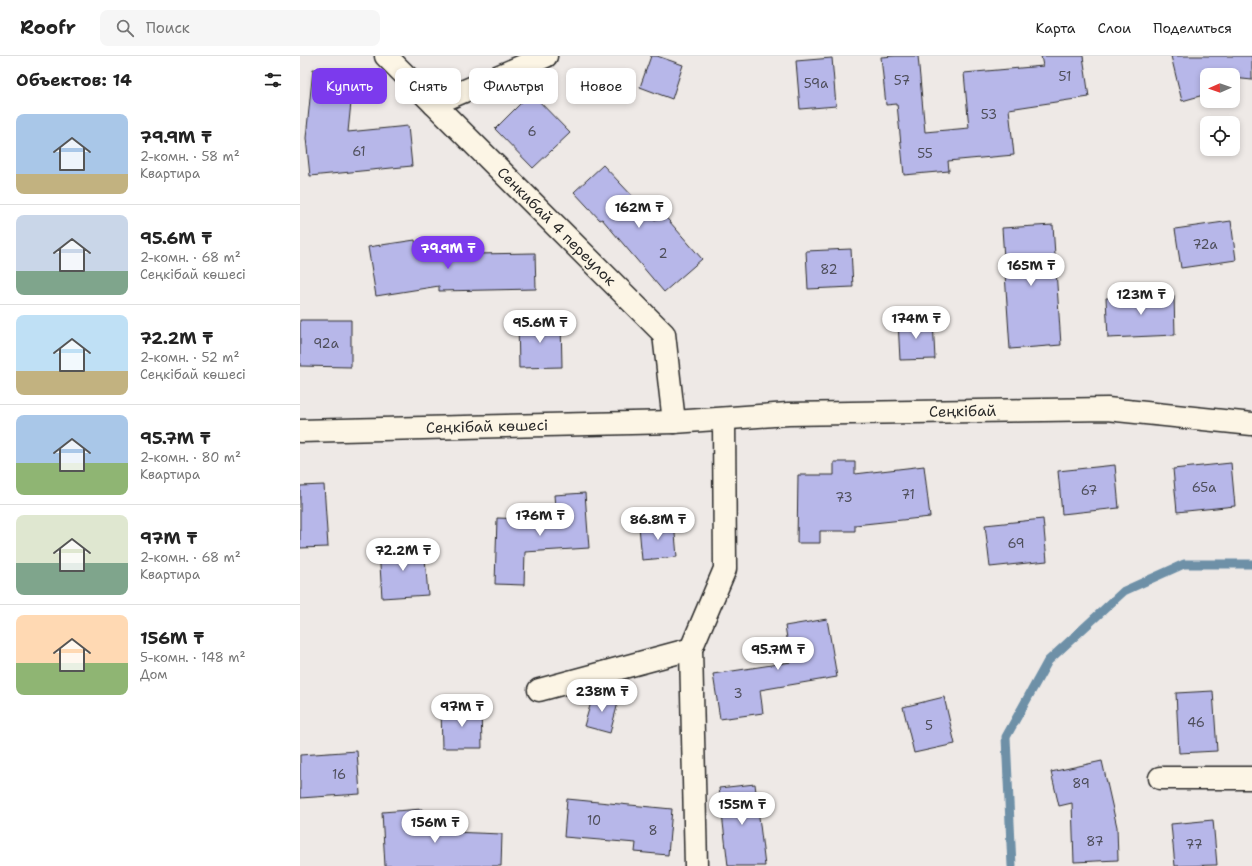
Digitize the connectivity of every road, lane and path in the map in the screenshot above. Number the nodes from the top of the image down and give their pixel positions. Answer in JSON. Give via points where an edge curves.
{"nodes":[{"id":1,"x":386,"y":56,"type":"edge"},
{"id":2,"x":546,"y":56,"type":"edge"},
{"id":3,"x":398,"y":68,"type":"edge"},
{"id":4,"x":461,"y":92,"type":"edge"},
{"id":5,"x":434,"y":104,"type":"edge"},
{"id":6,"x":724,"y":419,"type":"junction"},
{"id":7,"x":674,"y":422,"type":"junction"},
{"id":8,"x":1252,"y":424,"type":"edge"},
{"id":9,"x":300,"y":431,"type":"edge"},
{"id":10,"x":691,"y":649,"type":"junction"},
{"id":11,"x":539,"y":690,"type":"dead end"},
{"id":12,"x":1160,"y":778,"type":"dead end"},
{"id":13,"x":1252,"y":778,"type":"edge"},
{"id":14,"x":696,"y":866,"type":"edge"}],
"edges":[{"from":1,"to":3,"type":"street","name":"Сенкибай 4 переулок"},
{"from":2,"to":4,"type":"street"},
{"from":5,"to":7,"type":"street","name":"Сенкибай 4 переулок","via":[[664,334]]},
{"from":6,"to":7,"type":"street","name":"Сеңкібай"},
{"from":6,"to":8,"type":"street","name":"Сеңкібай","via":[[788,414],[1107,409]]},
{"from":6,"to":10,"type":"street","via":[[726,570]]},
{"from":7,"to":9,"type":"street","name":"Сеңкібай көшесі"},
{"from":10,"to":11,"type":"street"},
{"from":10,"to":14,"type":"street"},
{"from":12,"to":13,"type":"street"}]}
